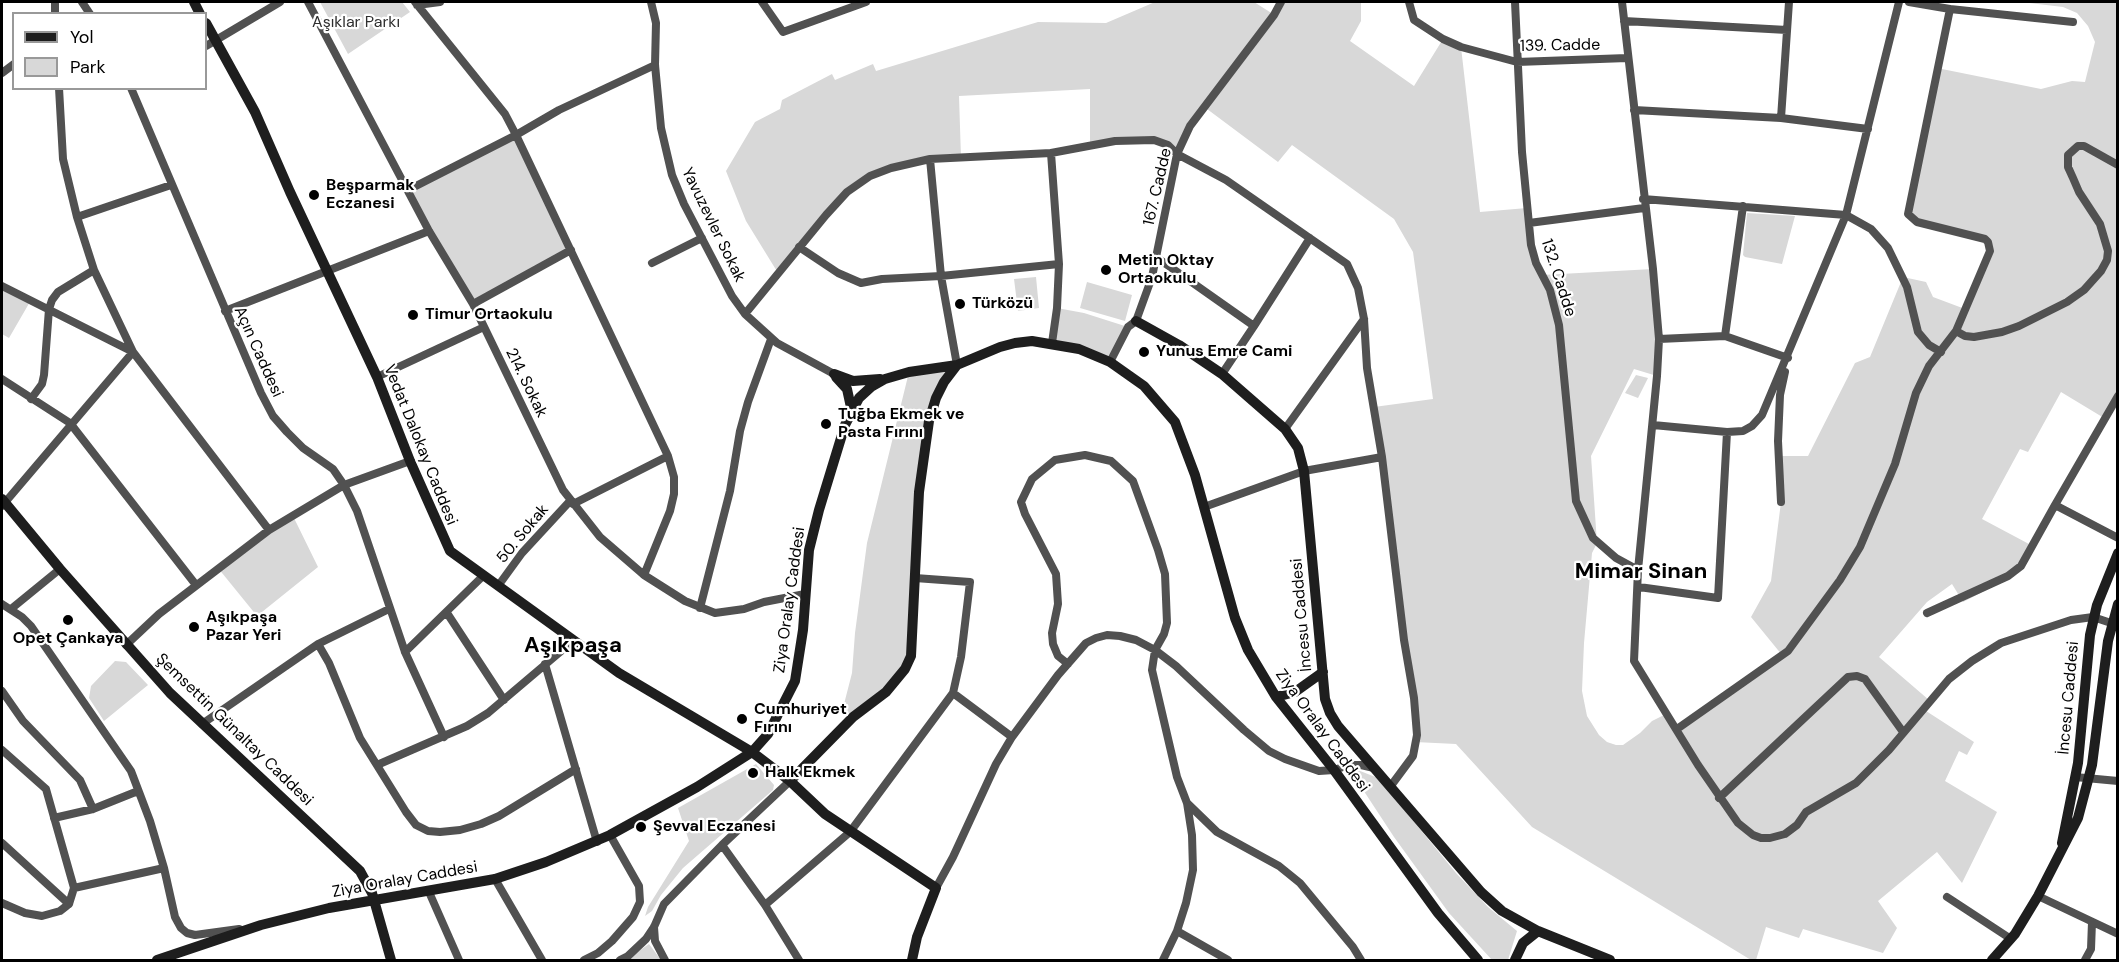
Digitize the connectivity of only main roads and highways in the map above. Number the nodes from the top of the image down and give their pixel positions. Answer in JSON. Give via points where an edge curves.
{"nodes":[{"id":1,"x":207,"y":27,"type":"edge"},
{"id":2,"x":211,"y":43,"type":"edge"},
{"id":3,"x":1136,"y":321,"type":"road end"},
{"id":4,"x":957,"y":365,"type":"junction"},
{"id":5,"x":885,"y":379,"type":"junction"},
{"id":6,"x":852,"y":412,"type":"junction"},
{"id":7,"x":3,"y":503,"type":"edge"},
{"id":8,"x":2118,"y":553,"type":"edge"},
{"id":9,"x":2118,"y":604,"type":"edge"},
{"id":10,"x":1323,"y":672,"type":"junction"},
{"id":11,"x":1276,"y":697,"type":"junction"},
{"id":12,"x":752,"y":752,"type":"junction"},
{"id":13,"x":790,"y":781,"type":"junction"},
{"id":14,"x":2061,"y":849,"type":"junction"},
{"id":15,"x":374,"y":900,"type":"junction"},
{"id":16,"x":1538,"y":931,"type":"junction"},
{"id":17,"x":1995,"y":959,"type":"edge"},
{"id":18,"x":157,"y":960,"type":"edge"},
{"id":19,"x":392,"y":960,"type":"edge"},
{"id":20,"x":912,"y":960,"type":"edge"},
{"id":21,"x":1478,"y":960,"type":"edge"},
{"id":22,"x":1515,"y":960,"type":"edge"},
{"id":23,"x":1610,"y":960,"type":"edge"}],
"edges":[{"from":1,"to":2,"type":"main road","name":"Vedat Dalokay Caddesi"},
{"from":2,"to":12,"type":"main road","name":"Vedat Dalokay Caddesi","via":[[255,112],[377,377],[446,545],[619,673]]},
{"from":3,"to":10,"type":"main road","name":"İncesu Caddesi","via":[[1222,374],[1285,429],[1298,448],[1304,471]]},
{"from":4,"to":5,"type":"main road","name":"Ziya Oralay Caddesi"},
{"from":4,"to":11,"type":"main road","name":"Ziya Oralay Caddesi","via":[[1015,343],[1052,343],[1110,362],[1144,386],[1175,422],[1235,618],[1248,650]]},
{"from":4,"to":13,"type":"main road","via":[[936,398],[929,422],[919,492],[911,656],[886,692],[853,717]]},
{"from":5,"to":6,"type":"main road","name":"Ziya Oralay Caddesi","via":[[865,392]]},
{"from":5,"to":6,"type":"main road","via":[[858,381],[834,374],[847,389]]},
{"from":6,"to":12,"type":"main road","name":"Ziya Oralay Caddesi","via":[[844,425],[809,550],[795,681],[768,734]]},
{"from":7,"to":15,"type":"main road","name":"Şemsettin Günaltay Caddesi","via":[[170,693],[351,860],[368,882]]},
{"from":8,"to":14,"type":"main road","name":"İncesu Caddesi","via":[[2093,617],[2075,777]]},
{"from":9,"to":14,"type":"main road","name":"İncesu Caddesi","via":[[2111,623],[2089,778],[2078,818]]},
{"from":10,"to":11,"type":"main road","via":[[1295,692]]},
{"from":10,"to":16,"type":"main road","name":"İncesu Caddesi","via":[[1325,699],[1338,726],[1481,892],[1502,911]]},
{"from":11,"to":21,"type":"main road","name":"Ziya Oralay Caddesi","via":[[1431,904]]},
{"from":12,"to":13,"type":"main road","name":"Vedat Dalokay Caddesi"},
{"from":12,"to":15,"type":"main road","name":"Ziya Oralay Caddesi","via":[[698,787],[597,842],[495,879]]},
{"from":13,"to":20,"type":"main road","name":"Vedat Dalokay Caddesi","via":[[825,814],[936,888]]},
{"from":14,"to":17,"type":"main road","name":"İncesu Caddesi","via":[[2038,896]]},
{"from":15,"to":18,"type":"main road","name":"Ziya Oralay Caddesi","via":[[261,926]]},
{"from":15,"to":19,"type":"main road","name":"Şemsettin Günaltay Caddesi"},
{"from":16,"to":22,"type":"main road","via":[[1523,943]]},
{"from":16,"to":23,"type":"main road","name":"İncesu Caddesi"}]}
